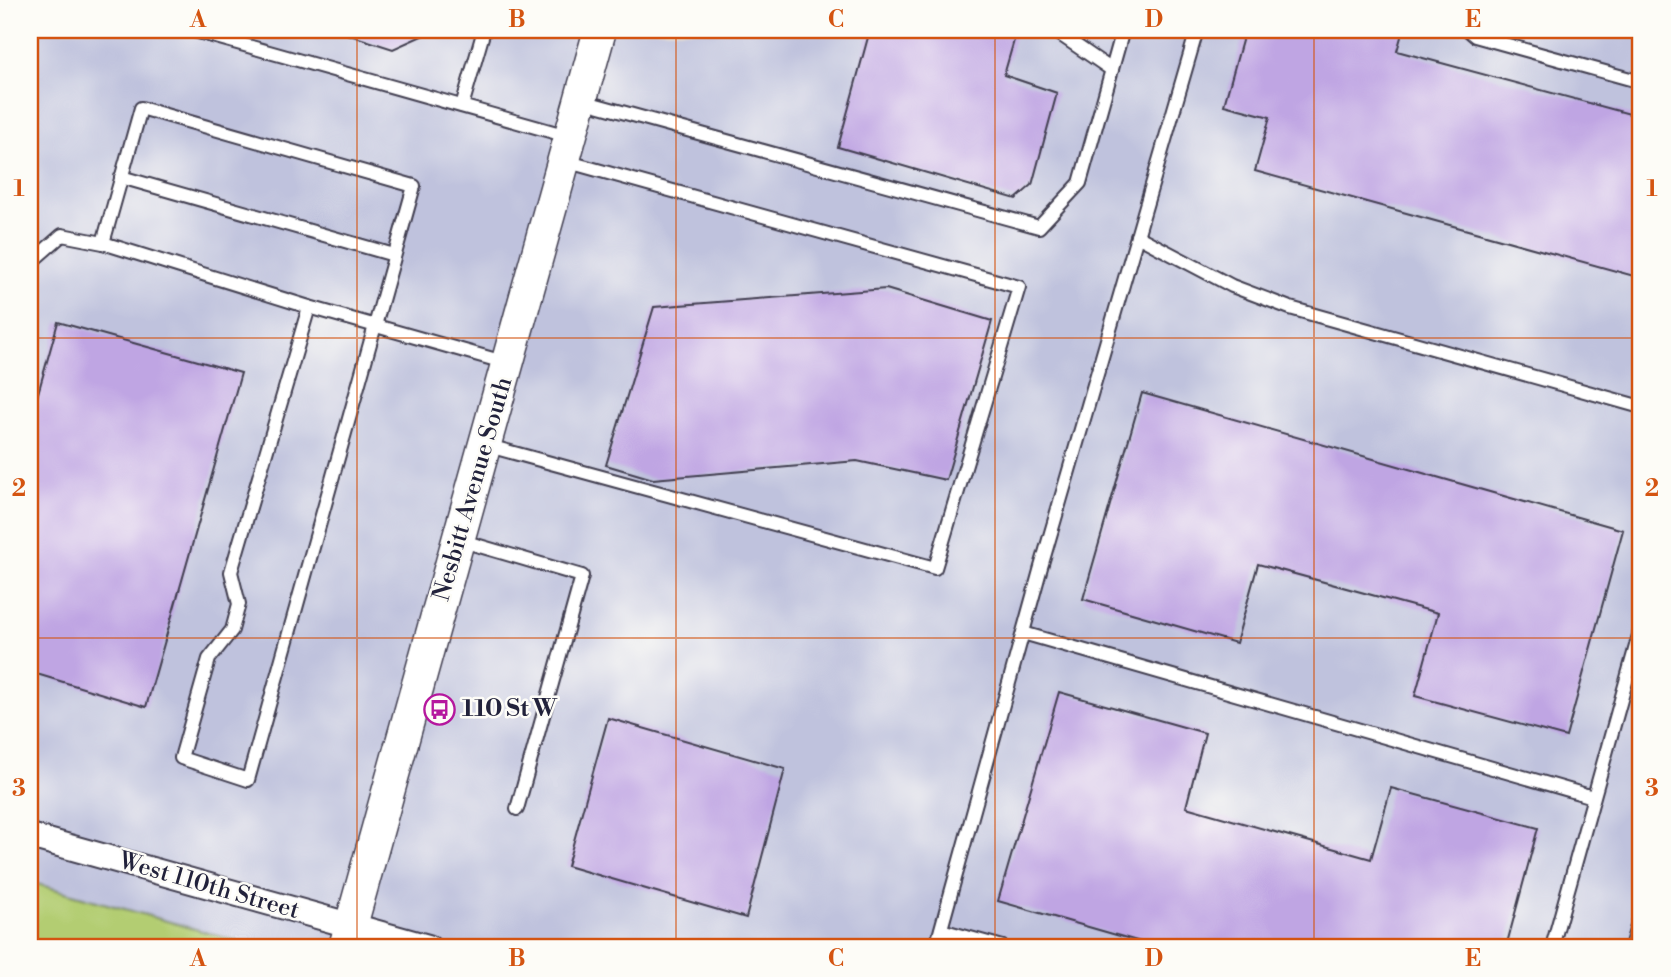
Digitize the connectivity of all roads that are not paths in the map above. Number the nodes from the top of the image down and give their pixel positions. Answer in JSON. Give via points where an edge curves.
{"nodes":[{"id":1,"x":191,"y":30,"type":"edge"},
{"id":2,"x":484,"y":30,"type":"edge"},
{"id":3,"x":600,"y":30,"type":"edge"},
{"id":4,"x":1059,"y":30,"type":"edge"},
{"id":5,"x":1124,"y":30,"type":"edge"},
{"id":6,"x":1197,"y":30,"type":"edge"},
{"id":7,"x":1468,"y":30,"type":"edge"},
{"id":8,"x":1112,"y":70,"type":"junction"},
{"id":9,"x":1641,"y":82,"type":"edge"},
{"id":10,"x":582,"y":101,"type":"junction"},
{"id":11,"x":462,"y":106,"type":"junction"},
{"id":12,"x":568,"y":149,"type":"junction"},
{"id":13,"x":121,"y":177,"type":"junction"},
{"id":14,"x":1137,"y":236,"type":"junction"},
{"id":15,"x":103,"y":243,"type":"junction"},
{"id":16,"x":394,"y":255,"type":"junction"},
{"id":17,"x":30,"y":263,"type":"edge"},
{"id":18,"x":309,"y":307,"type":"junction"},
{"id":19,"x":374,"y":326,"type":"junction"},
{"id":20,"x":508,"y":363,"type":"junction"},
{"id":21,"x":1641,"y":407,"type":"edge"},
{"id":22,"x":485,"y":445,"type":"junction"},
{"id":23,"x":459,"y":540,"type":"junction"},
{"id":24,"x":1641,"y":628,"type":"edge"},
{"id":25,"x":1023,"y":633,"type":"junction"},
{"id":26,"x":1594,"y":797,"type":"junction"},
{"id":27,"x":517,"y":809,"type":"dead end"},
{"id":28,"x":30,"y":836,"type":"edge"},
{"id":29,"x":1641,"y":913,"type":"edge"},
{"id":30,"x":941,"y":930,"type":"junction"},
{"id":31,"x":348,"y":936,"type":"edge"},
{"id":32,"x":428,"y":947,"type":"edge"},
{"id":33,"x":936,"y":947,"type":"edge"},
{"id":34,"x":1003,"y":947,"type":"edge"},
{"id":35,"x":1552,"y":947,"type":"edge"},
{"id":36,"x":1632,"y":947,"type":"edge"}],
"edges":[{"from":1,"to":11,"type":"lane"},
{"from":2,"to":11,"type":"lane"},
{"from":3,"to":10,"type":"street","name":"Nesbitt Avenue South"},
{"from":4,"to":8,"type":"lane"},
{"from":5,"to":8,"type":"lane"},
{"from":6,"to":14,"type":"lane"},
{"from":7,"to":9,"type":"lane","via":[[1475,36]]},
{"from":8,"to":10,"type":"lane","via":[[1080,183],[1039,227]]},
{"from":10,"to":12,"type":"street","name":"Nesbitt Avenue South"},
{"from":11,"to":12,"type":"lane"},
{"from":12,"to":20,"type":"street","name":"Nesbitt Avenue South"},
{"from":12,"to":22,"type":"lane","via":[[1019,287],[935,568]]},
{"from":13,"to":15,"type":"lane"},
{"from":13,"to":16,"type":"lane"},
{"from":13,"to":16,"type":"lane","via":[[141,108],[388,178],[414,186]]},
{"from":14,"to":21,"type":"lane","via":[[1232,286],[1290,308]]},
{"from":14,"to":25,"type":"lane"},
{"from":15,"to":17,"type":"lane","via":[[62,235]]},
{"from":15,"to":18,"type":"lane"},
{"from":16,"to":19,"type":"lane"},
{"from":18,"to":19,"type":"lane"},
{"from":18,"to":19,"type":"lane","via":[[231,572],[239,604],[232,630],[209,659],[181,758],[248,780]]},
{"from":19,"to":20,"type":"lane"},
{"from":20,"to":22,"type":"street","name":"Nesbitt Avenue South"},
{"from":22,"to":23,"type":"street","name":"Nesbitt Avenue South"},
{"from":23,"to":27,"type":"lane","via":[[582,576]]},
{"from":23,"to":31,"type":"street","name":"Nesbitt Avenue South"},
{"from":24,"to":26,"type":"lane"},
{"from":25,"to":26,"type":"lane"},
{"from":25,"to":30,"type":"lane"},
{"from":26,"to":35,"type":"lane"},
{"from":28,"to":31,"type":"street","name":"West 110th Street"},
{"from":29,"to":36,"type":"lane"},
{"from":30,"to":33,"type":"lane"},
{"from":30,"to":34,"type":"lane"},
{"from":31,"to":32,"type":"street","name":"West 110th Street"}]}
